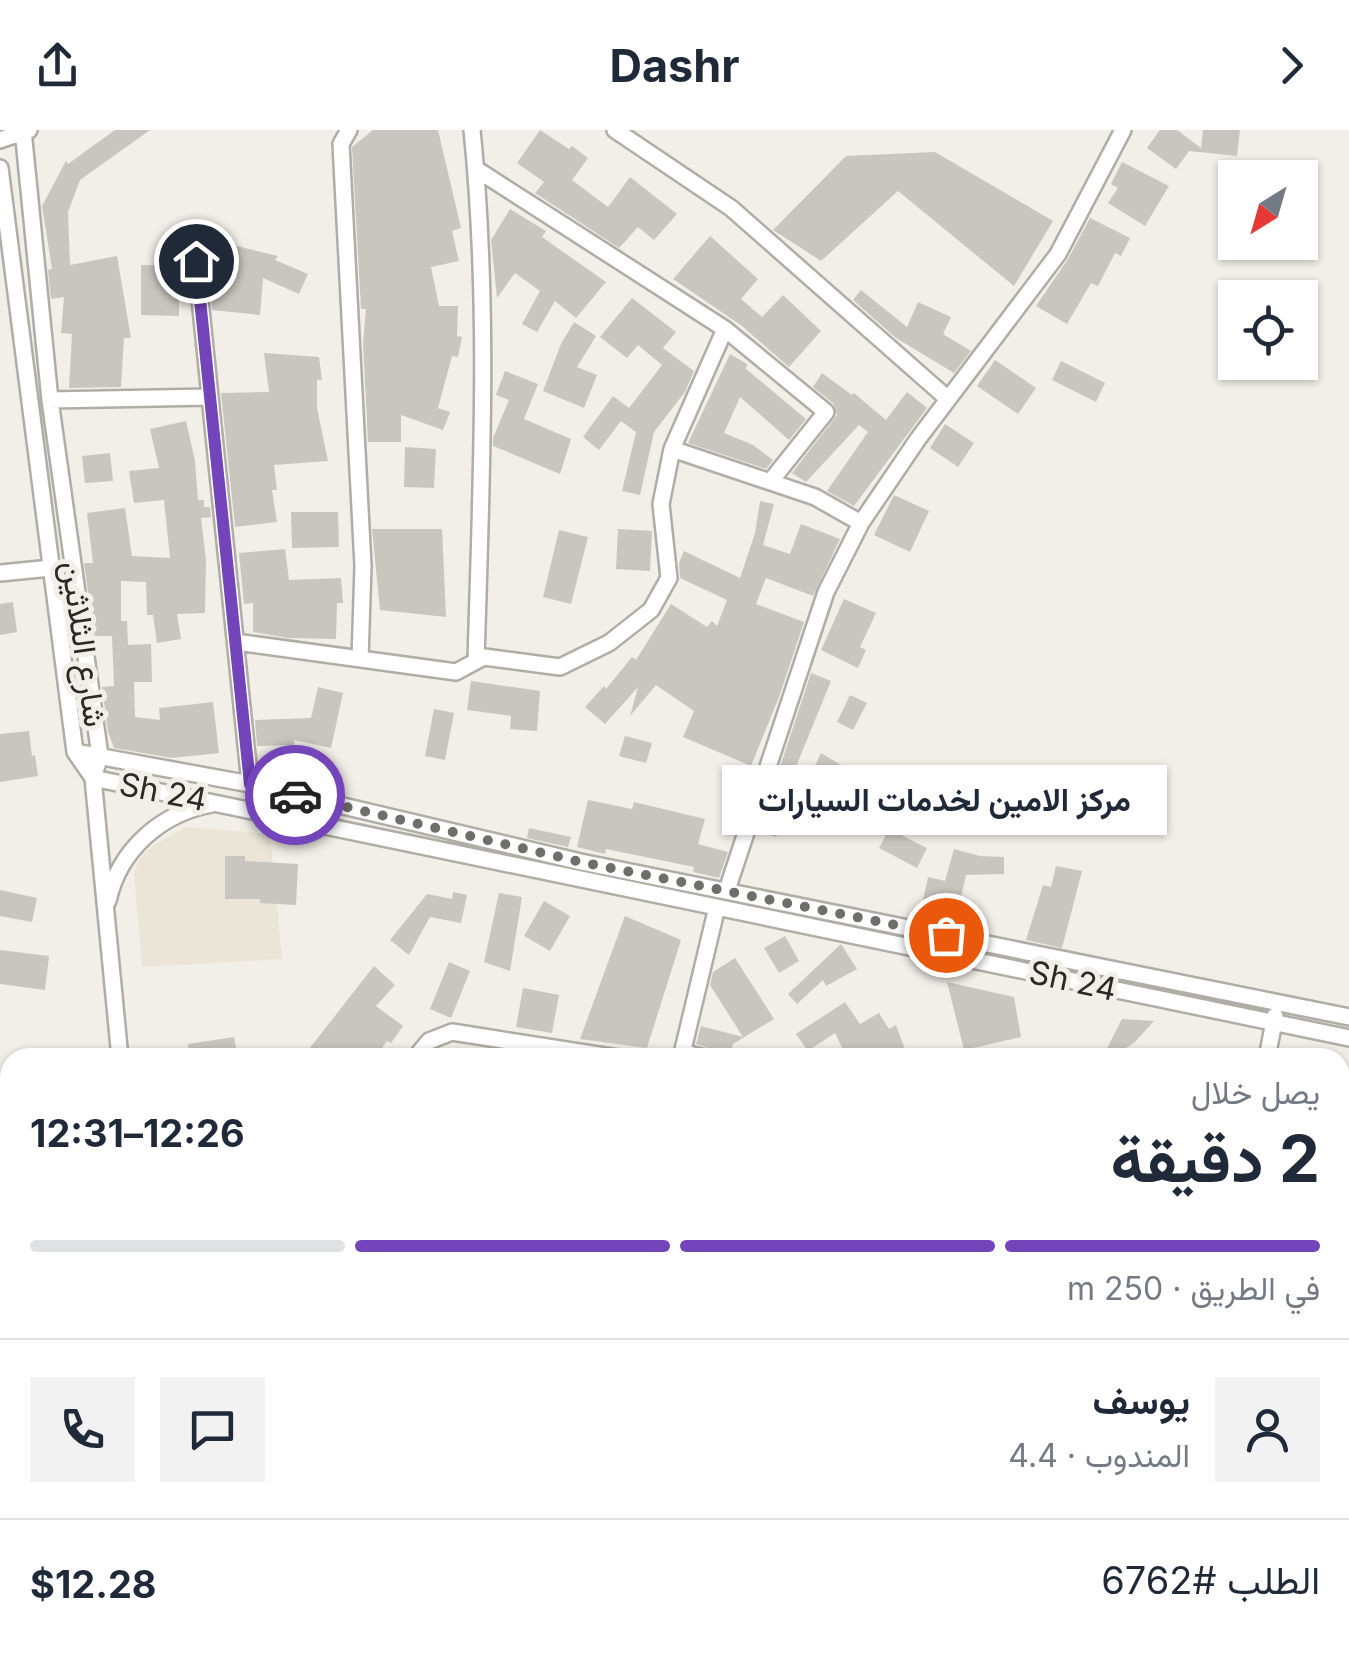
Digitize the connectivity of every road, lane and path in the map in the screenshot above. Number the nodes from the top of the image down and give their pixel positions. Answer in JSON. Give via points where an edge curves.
{"nodes":[{"id":1,"x":348,"y":130,"type":"edge"},
{"id":2,"x":472,"y":130,"type":"edge"},
{"id":3,"x":616,"y":130,"type":"edge"},
{"id":4,"x":1123,"y":130,"type":"edge"},
{"id":5,"x":25,"y":131,"type":"edge"},
{"id":6,"x":0,"y":140,"type":"edge"},
{"id":7,"x":0,"y":168,"type":"edge"},
{"id":8,"x":476,"y":170,"type":"junction"},
{"id":9,"x":196,"y":261,"type":"dead end"},
{"id":10,"x":725,"y":329,"type":"junction"},
{"id":11,"x":210,"y":397,"type":"junction"},
{"id":12,"x":948,"y":399,"type":"junction"},
{"id":13,"x":50,"y":400,"type":"junction"},
{"id":14,"x":672,"y":449,"type":"junction"},
{"id":15,"x":770,"y":482,"type":"junction"},
{"id":16,"x":860,"y":522,"type":"junction"},
{"id":17,"x":52,"y":568,"type":"junction"},
{"id":18,"x":0,"y":573,"type":"edge"},
{"id":19,"x":236,"y":642,"type":"junction"},
{"id":20,"x":360,"y":659,"type":"junction"},
{"id":21,"x":476,"y":661,"type":"junction"},
{"id":22,"x":75,"y":752,"type":"junction"},
{"id":23,"x":100,"y":756,"type":"junction"},
{"id":24,"x":93,"y":778,"type":"junction"},
{"id":25,"x":250,"y":784,"type":"junction"},
{"id":26,"x":219,"y":803,"type":"junction"},
{"id":27,"x":727,"y":890,"type":"junction"},
{"id":28,"x":717,"y":907,"type":"junction"},
{"id":29,"x":106,"y":910,"type":"junction"},
{"id":30,"x":1276,"y":1002,"type":"junction"},
{"id":31,"x":1349,"y":1018,"type":"edge"},
{"id":32,"x":1274,"y":1022,"type":"junction"},
{"id":33,"x":1349,"y":1038,"type":"edge"},
{"id":34,"x":516,"y":1040,"type":"junction"},
{"id":35,"x":119,"y":1048,"type":"edge"},
{"id":36,"x":424,"y":1048,"type":"edge"},
{"id":37,"x":515,"y":1048,"type":"edge"},
{"id":38,"x":561,"y":1048,"type":"edge"},
{"id":39,"x":683,"y":1048,"type":"edge"},
{"id":40,"x":1269,"y":1048,"type":"edge"}],
"edges":[{"from":1,"to":20,"type":"street","via":[[341,144],[362,566]]},
{"from":2,"to":8,"type":"street"},
{"from":3,"to":12,"type":"street","via":[[731,208]]},
{"from":4,"to":12,"type":"street","via":[[1058,254]]},
{"from":5,"to":6,"type":"street"},
{"from":5,"to":13,"type":"street","name":"شارع الثلاثين"},
{"from":7,"to":17,"type":"street","name":"شارع الثلاثين"},
{"from":8,"to":10,"type":"street"},
{"from":8,"to":21,"type":"street","via":[[482,418]]},
{"from":9,"to":11,"type":"street"},
{"from":10,"to":14,"type":"street"},
{"from":10,"to":15,"type":"street","via":[[826,412]]},
{"from":11,"to":13,"type":"street"},
{"from":11,"to":19,"type":"street"},
{"from":12,"to":16,"type":"street"},
{"from":13,"to":23,"type":"street","name":"شارع الثلاثين"},
{"from":14,"to":15,"type":"street"},
{"from":14,"to":21,"type":"street","via":[[661,504],[670,578],[651,610],[609,643],[560,667]]},
{"from":15,"to":16,"type":"street"},
{"from":16,"to":27,"type":"street","via":[[826,592]]},
{"from":17,"to":18,"type":"street"},
{"from":17,"to":22,"type":"street","name":"شارع الثلاثين"},
{"from":19,"to":20,"type":"street"},
{"from":19,"to":25,"type":"street"},
{"from":20,"to":21,"type":"street","via":[[456,672]]},
{"from":22,"to":23,"type":"street","name":"Sh 24"},
{"from":22,"to":24,"type":"street","name":"شارع الثلاثين"},
{"from":23,"to":24,"type":"street","name":"شارع الثلاثين"},
{"from":23,"to":25,"type":"street","name":"Sh 24"},
{"from":24,"to":26,"type":"street","name":"Sh 24"},
{"from":24,"to":29,"type":"street"},
{"from":25,"to":27,"type":"street","name":"Sh 24"},
{"from":26,"to":28,"type":"street","name":"Sh 24"},
{"from":26,"to":29,"type":"street","via":[[166,820],[138,844],[117,874]]},
{"from":27,"to":30,"type":"street","name":"Sh 24"},
{"from":28,"to":32,"type":"street","name":"Sh 24"},
{"from":28,"to":39,"type":"street"},
{"from":29,"to":35,"type":"street"},
{"from":30,"to":31,"type":"street","name":"Sh 24"},
{"from":30,"to":32,"type":"street"},
{"from":32,"to":33,"type":"street","name":"Sh 24"},
{"from":32,"to":40,"type":"street"},
{"from":34,"to":36,"type":"street","via":[[452,1032]]},
{"from":34,"to":37,"type":"street"},
{"from":34,"to":38,"type":"street"}]}
